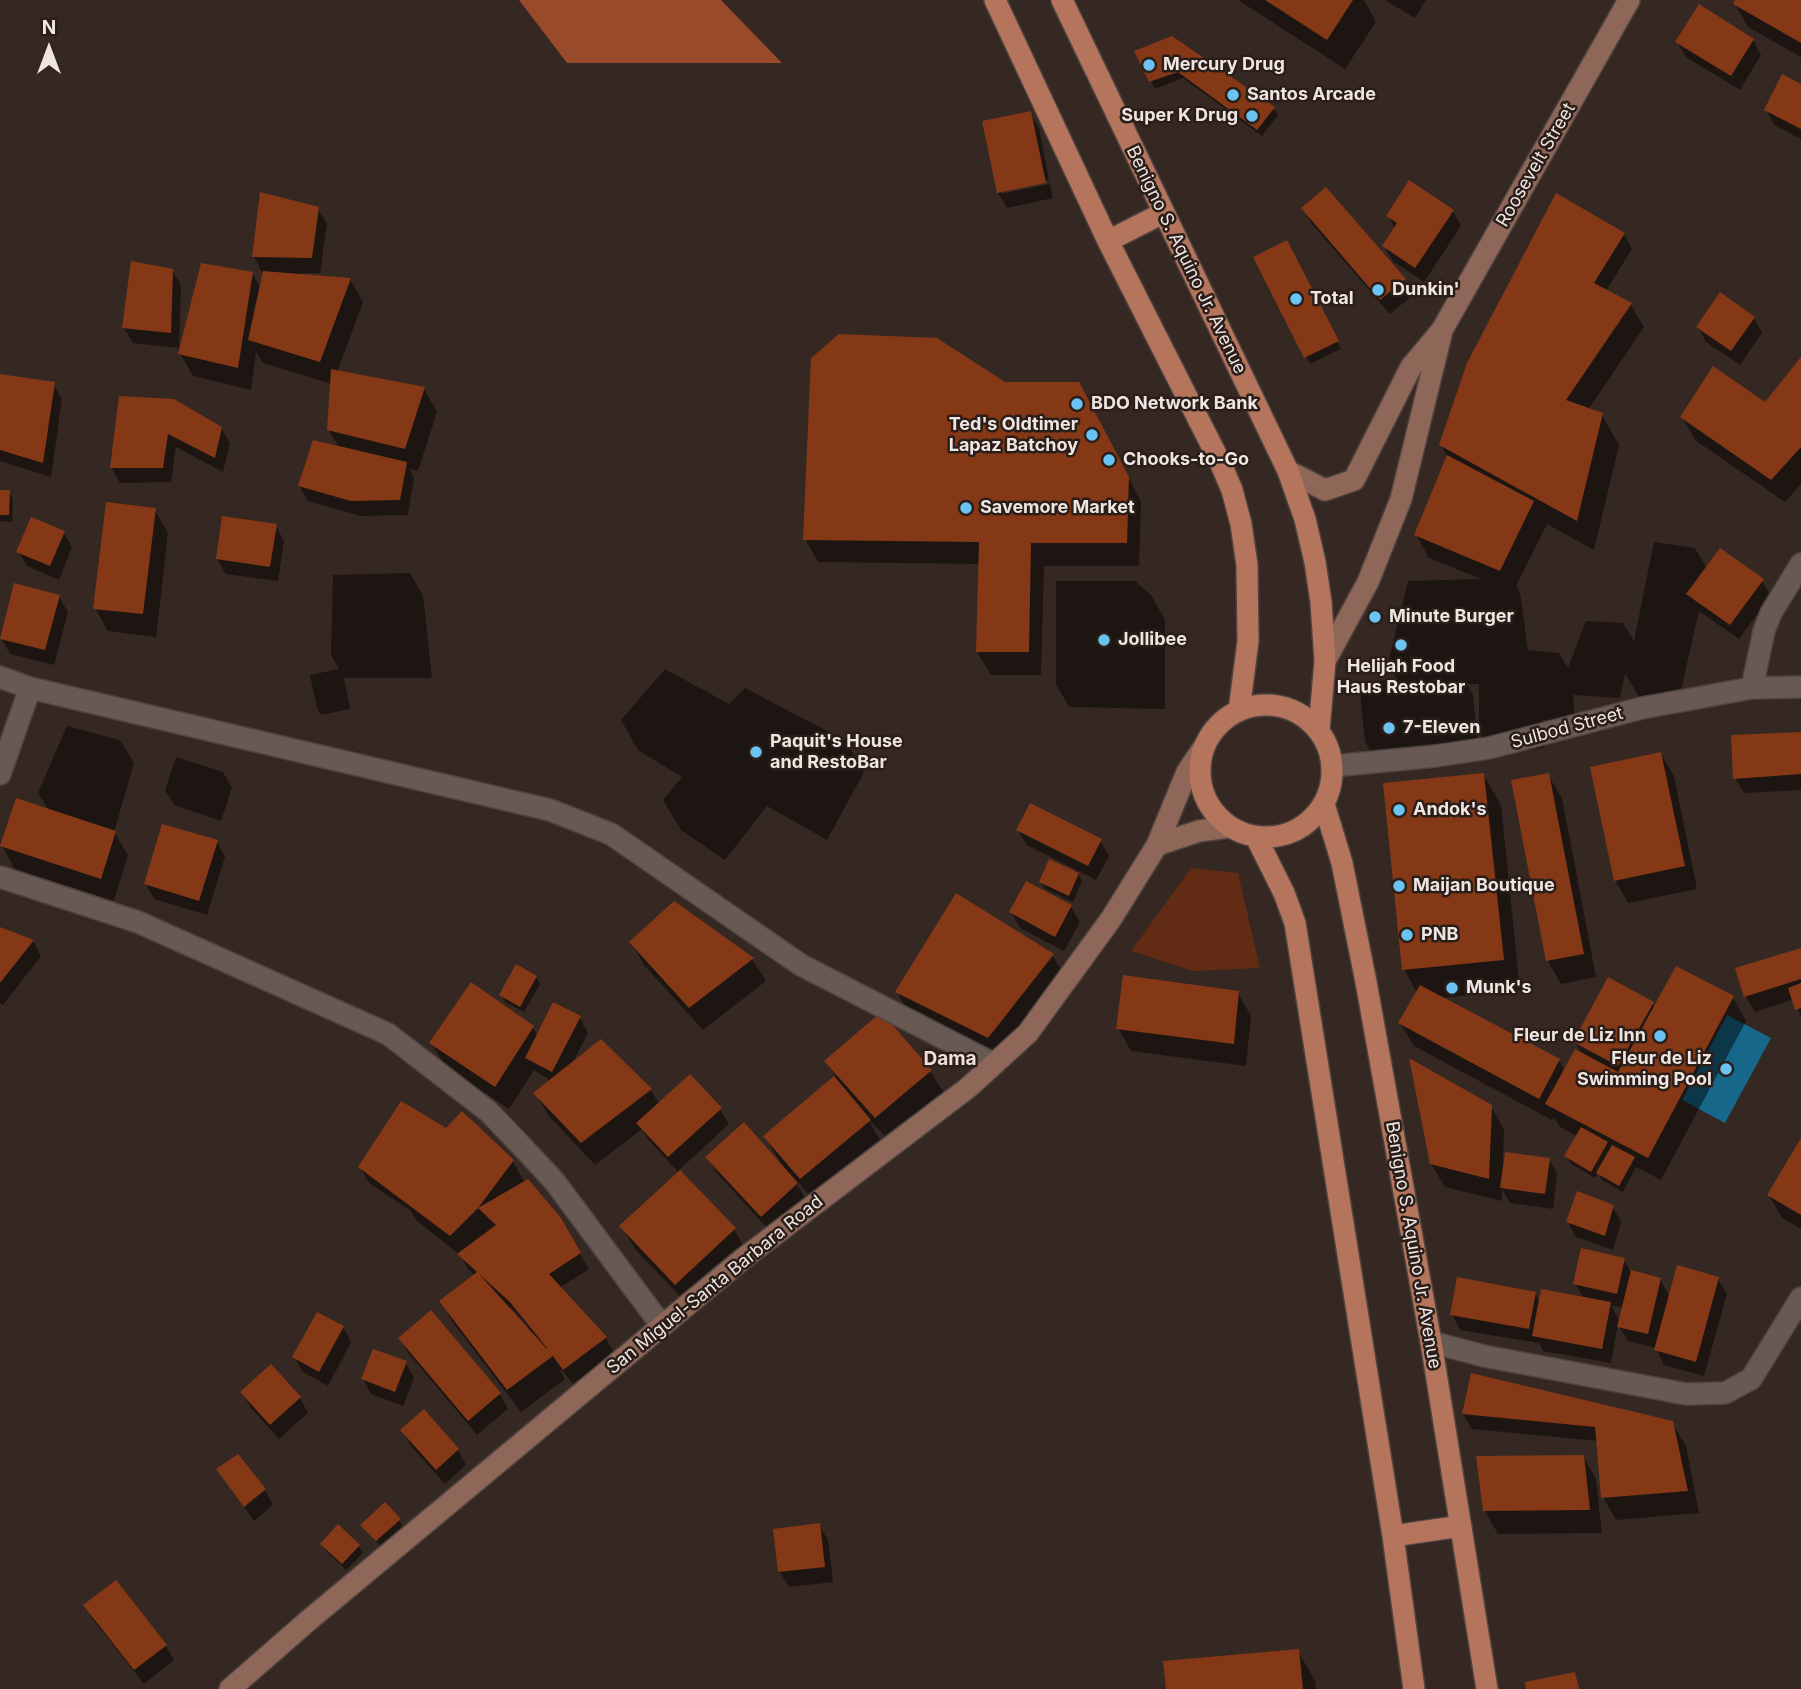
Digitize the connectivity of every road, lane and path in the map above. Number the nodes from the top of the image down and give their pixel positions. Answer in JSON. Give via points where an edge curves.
{"nodes":[{"id":1,"x":995,"y":0,"type":"edge"},
{"id":2,"x":1062,"y":0,"type":"edge"},
{"id":3,"x":1629,"y":0,"type":"edge"},
{"id":4,"x":1163,"y":213,"type":"junction"},
{"id":5,"x":1108,"y":241,"type":"junction"},
{"id":6,"x":1442,"y":330,"type":"junction"},
{"id":7,"x":1288,"y":471,"type":"junction"},
{"id":8,"x":1801,"y":564,"type":"edge"},
{"id":9,"x":1325,"y":661,"type":"junction"},
{"id":10,"x":0,"y":677,"type":"edge"},
{"id":11,"x":1801,"y":687,"type":"edge"},
{"id":12,"x":30,"y":688,"type":"junction"},
{"id":13,"x":1752,"y":688,"type":"junction"},
{"id":14,"x":1239,"y":711,"type":"junction"},
{"id":15,"x":1318,"y":730,"type":"junction"},
{"id":16,"x":1204,"y":747,"type":"junction"},
{"id":17,"x":1333,"y":766,"type":"junction"},
{"id":18,"x":0,"y":774,"type":"edge"},
{"id":19,"x":1324,"y":804,"type":"junction"},
{"id":20,"x":1230,"y":827,"type":"junction"},
{"id":21,"x":1256,"y":837,"type":"junction"},
{"id":22,"x":1157,"y":845,"type":"junction"},
{"id":23,"x":0,"y":877,"type":"edge"},
{"id":24,"x":994,"y":1064,"type":"junction"},
{"id":25,"x":1801,"y":1298,"type":"edge"},
{"id":26,"x":662,"y":1325,"type":"junction"},
{"id":27,"x":1431,"y":1342,"type":"junction"},
{"id":28,"x":1461,"y":1526,"type":"junction"},
{"id":29,"x":1394,"y":1536,"type":"junction"},
{"id":30,"x":230,"y":1689,"type":"edge"},
{"id":31,"x":1414,"y":1689,"type":"edge"},
{"id":32,"x":1487,"y":1689,"type":"edge"}],
"edges":[{"from":1,"to":5,"type":"main road"},
{"from":2,"to":4,"type":"main road","name":"Benigno S. Aquino Jr. Avenue"},
{"from":3,"to":6,"type":"main road","name":"Roosevelt Street"},
{"from":4,"to":5,"type":"main road"},
{"from":4,"to":7,"type":"main road","name":"Benigno S. Aquino Jr. Avenue"},
{"from":5,"to":14,"type":"main road","via":[[1232,490],[1247,565],[1248,641]]},
{"from":6,"to":7,"type":"main road","name":"Roosevelt Street","via":[[1411,367],[1354,480],[1325,490]]},
{"from":6,"to":9,"type":"main road","name":"Roosevelt Street","via":[[1401,499],[1368,582]]},
{"from":7,"to":9,"type":"main road","name":"Benigno S. Aquino Jr. Avenue","via":[[1315,562]]},
{"from":8,"to":13,"type":"street","via":[[1771,613]]},
{"from":9,"to":15,"type":"main road","name":"Benigno S. Aquino Jr. Avenue"},
{"from":10,"to":12,"type":"street"},
{"from":11,"to":13,"type":"street","name":"Sulbod Street"},
{"from":12,"to":18,"type":"street"},
{"from":12,"to":24,"type":"street","via":[[550,810],[611,834],[801,965]]},
{"from":13,"to":17,"type":"street","name":"Sulbod Street","via":[[1642,708],[1489,748]]},
{"from":14,"to":15,"type":"main road","via":[[1261,705],[1282,707]]},
{"from":14,"to":16,"type":"main road","via":[[1213,732]]},
{"from":15,"to":17,"type":"main road"},
{"from":16,"to":20,"type":"main road","via":[[1203,791],[1213,811]]},
{"from":16,"to":22,"type":"main road","name":"San Miguel-Santa Barbara Road","via":[[1187,772]]},
{"from":17,"to":19,"type":"main road"},
{"from":19,"to":21,"type":"main road","via":[[1294,830]]},
{"from":19,"to":27,"type":"main road","name":"Benigno S. Aquino Jr. Avenue","via":[[1342,863]]},
{"from":20,"to":21,"type":"main road"},
{"from":20,"to":22,"type":"main road","via":[[1199,831]]},
{"from":21,"to":29,"type":"main road","via":[[1295,923]]},
{"from":22,"to":24,"type":"main road","name":"San Miguel-Santa Barbara Road","via":[[1111,919],[1028,1034]]},
{"from":23,"to":26,"type":"street","via":[[138,922],[388,1034],[489,1112],[531,1156]]},
{"from":24,"to":26,"type":"main road","name":"San Miguel-Santa Barbara Road"},
{"from":25,"to":27,"type":"street","via":[[1751,1379],[1725,1393],[1686,1394]]},
{"from":26,"to":30,"type":"main road","name":"San Miguel-Santa Barbara Road"},
{"from":27,"to":28,"type":"main road","name":"Benigno S. Aquino Jr. Avenue"},
{"from":28,"to":29,"type":"main road"},
{"from":28,"to":32,"type":"main road","name":"Benigno S. Aquino Jr. Avenue"},
{"from":29,"to":31,"type":"main road"}]}
